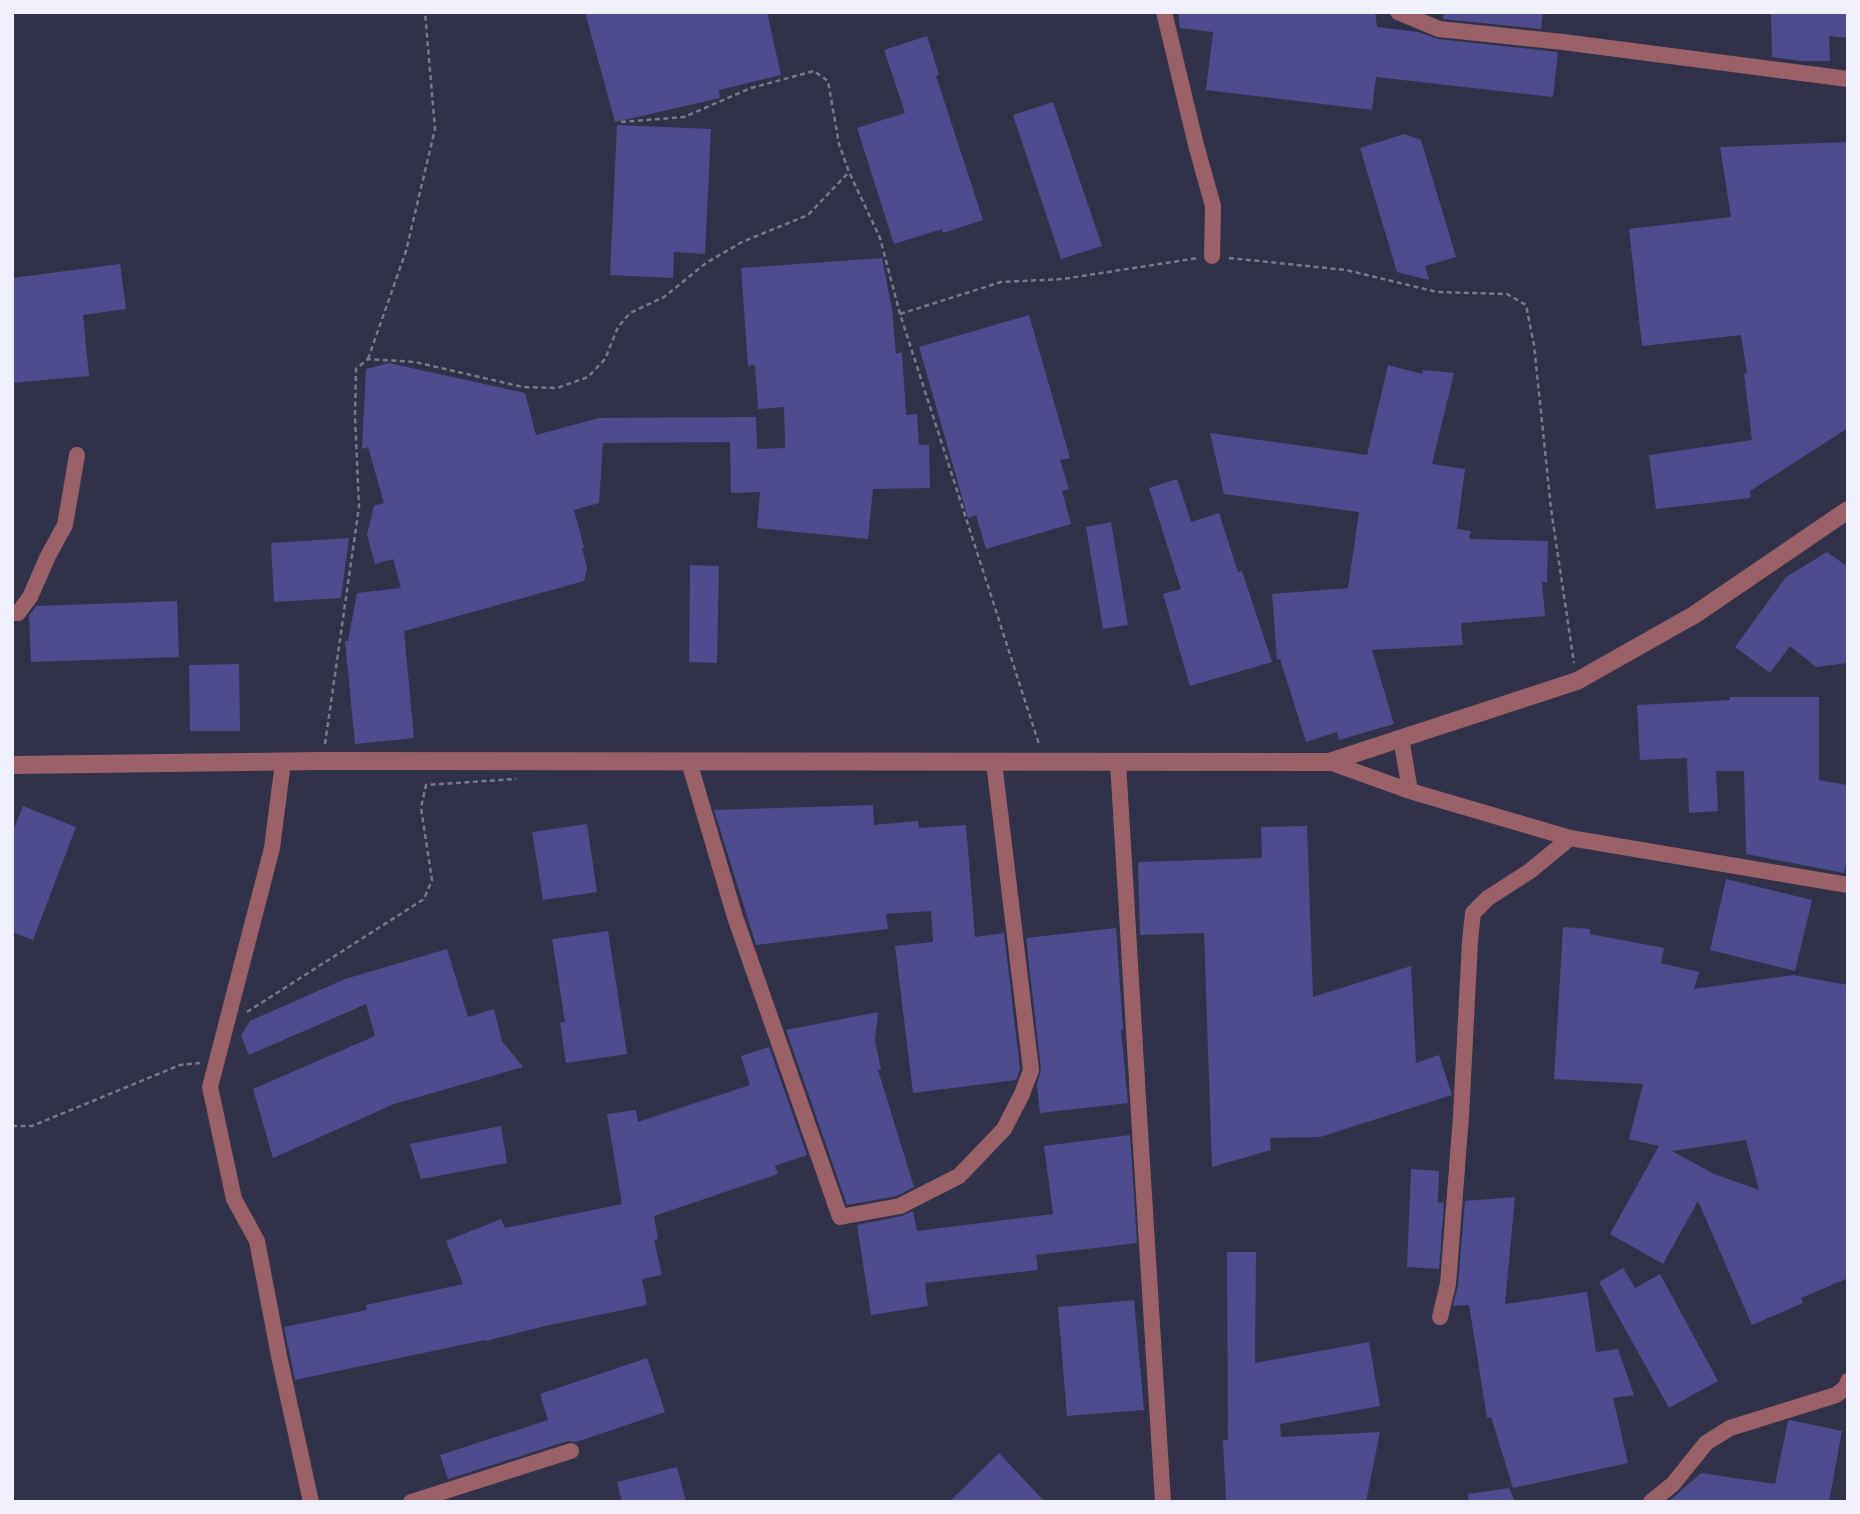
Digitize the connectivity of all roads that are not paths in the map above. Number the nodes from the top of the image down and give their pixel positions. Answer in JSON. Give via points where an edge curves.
{"nodes":[{"id":1,"x":1164,"y":12,"type":"edge"},
{"id":2,"x":1398,"y":12,"type":"edge"},
{"id":3,"x":1848,"y":79,"type":"edge"},
{"id":4,"x":1212,"y":256,"type":"road end"},
{"id":5,"x":77,"y":455,"type":"dead end"},
{"id":6,"x":1848,"y":510,"type":"edge"},
{"id":7,"x":12,"y":613,"type":"edge"},
{"id":8,"x":1401,"y":738,"type":"junction"},
{"id":9,"x":283,"y":762,"type":"junction"},
{"id":10,"x":689,"y":762,"type":"junction"},
{"id":11,"x":994,"y":762,"type":"junction"},
{"id":12,"x":1118,"y":762,"type":"junction"},
{"id":13,"x":1329,"y":762,"type":"junction"},
{"id":14,"x":12,"y":765,"type":"edge"},
{"id":15,"x":1410,"y":791,"type":"junction"},
{"id":16,"x":1570,"y":838,"type":"junction"},
{"id":17,"x":1848,"y":885,"type":"edge"},
{"id":18,"x":1440,"y":1317,"type":"dead end"},
{"id":19,"x":1848,"y":1381,"type":"edge"},
{"id":20,"x":571,"y":1451,"type":"dead end"},
{"id":21,"x":311,"y":1502,"type":"edge"},
{"id":22,"x":411,"y":1502,"type":"edge"},
{"id":23,"x":1163,"y":1502,"type":"edge"},
{"id":24,"x":1651,"y":1502,"type":"edge"}],
"edges":[{"from":1,"to":4,"type":"street","via":[[1213,206]]},
{"from":2,"to":3,"type":"street","via":[[1439,29]]},
{"from":5,"to":7,"type":"street","via":[[65,525],[30,597],[18,613]]},
{"from":6,"to":8,"type":"street","via":[[1694,615],[1577,681]]},
{"from":8,"to":13,"type":"street"},
{"from":8,"to":15,"type":"street"},
{"from":9,"to":10,"type":"street"},
{"from":9,"to":14,"type":"street"},
{"from":9,"to":21,"type":"street","via":[[272,848],[210,1087],[234,1199],[257,1241]]},
{"from":10,"to":11,"type":"street"},
{"from":10,"to":11,"type":"street","via":[[735,917],[840,1217],[900,1206],[959,1176],[1004,1129],[1031,1070]]},
{"from":11,"to":12,"type":"street"},
{"from":12,"to":13,"type":"street"},
{"from":12,"to":23,"type":"street"},
{"from":13,"to":15,"type":"street"},
{"from":15,"to":16,"type":"street"},
{"from":16,"to":17,"type":"street"},
{"from":16,"to":18,"type":"street","via":[[1488,898],[1474,914],[1448,1284]]},
{"from":19,"to":24,"type":"street","via":[[1836,1395],[1718,1435]]},
{"from":20,"to":22,"type":"street"}]}
